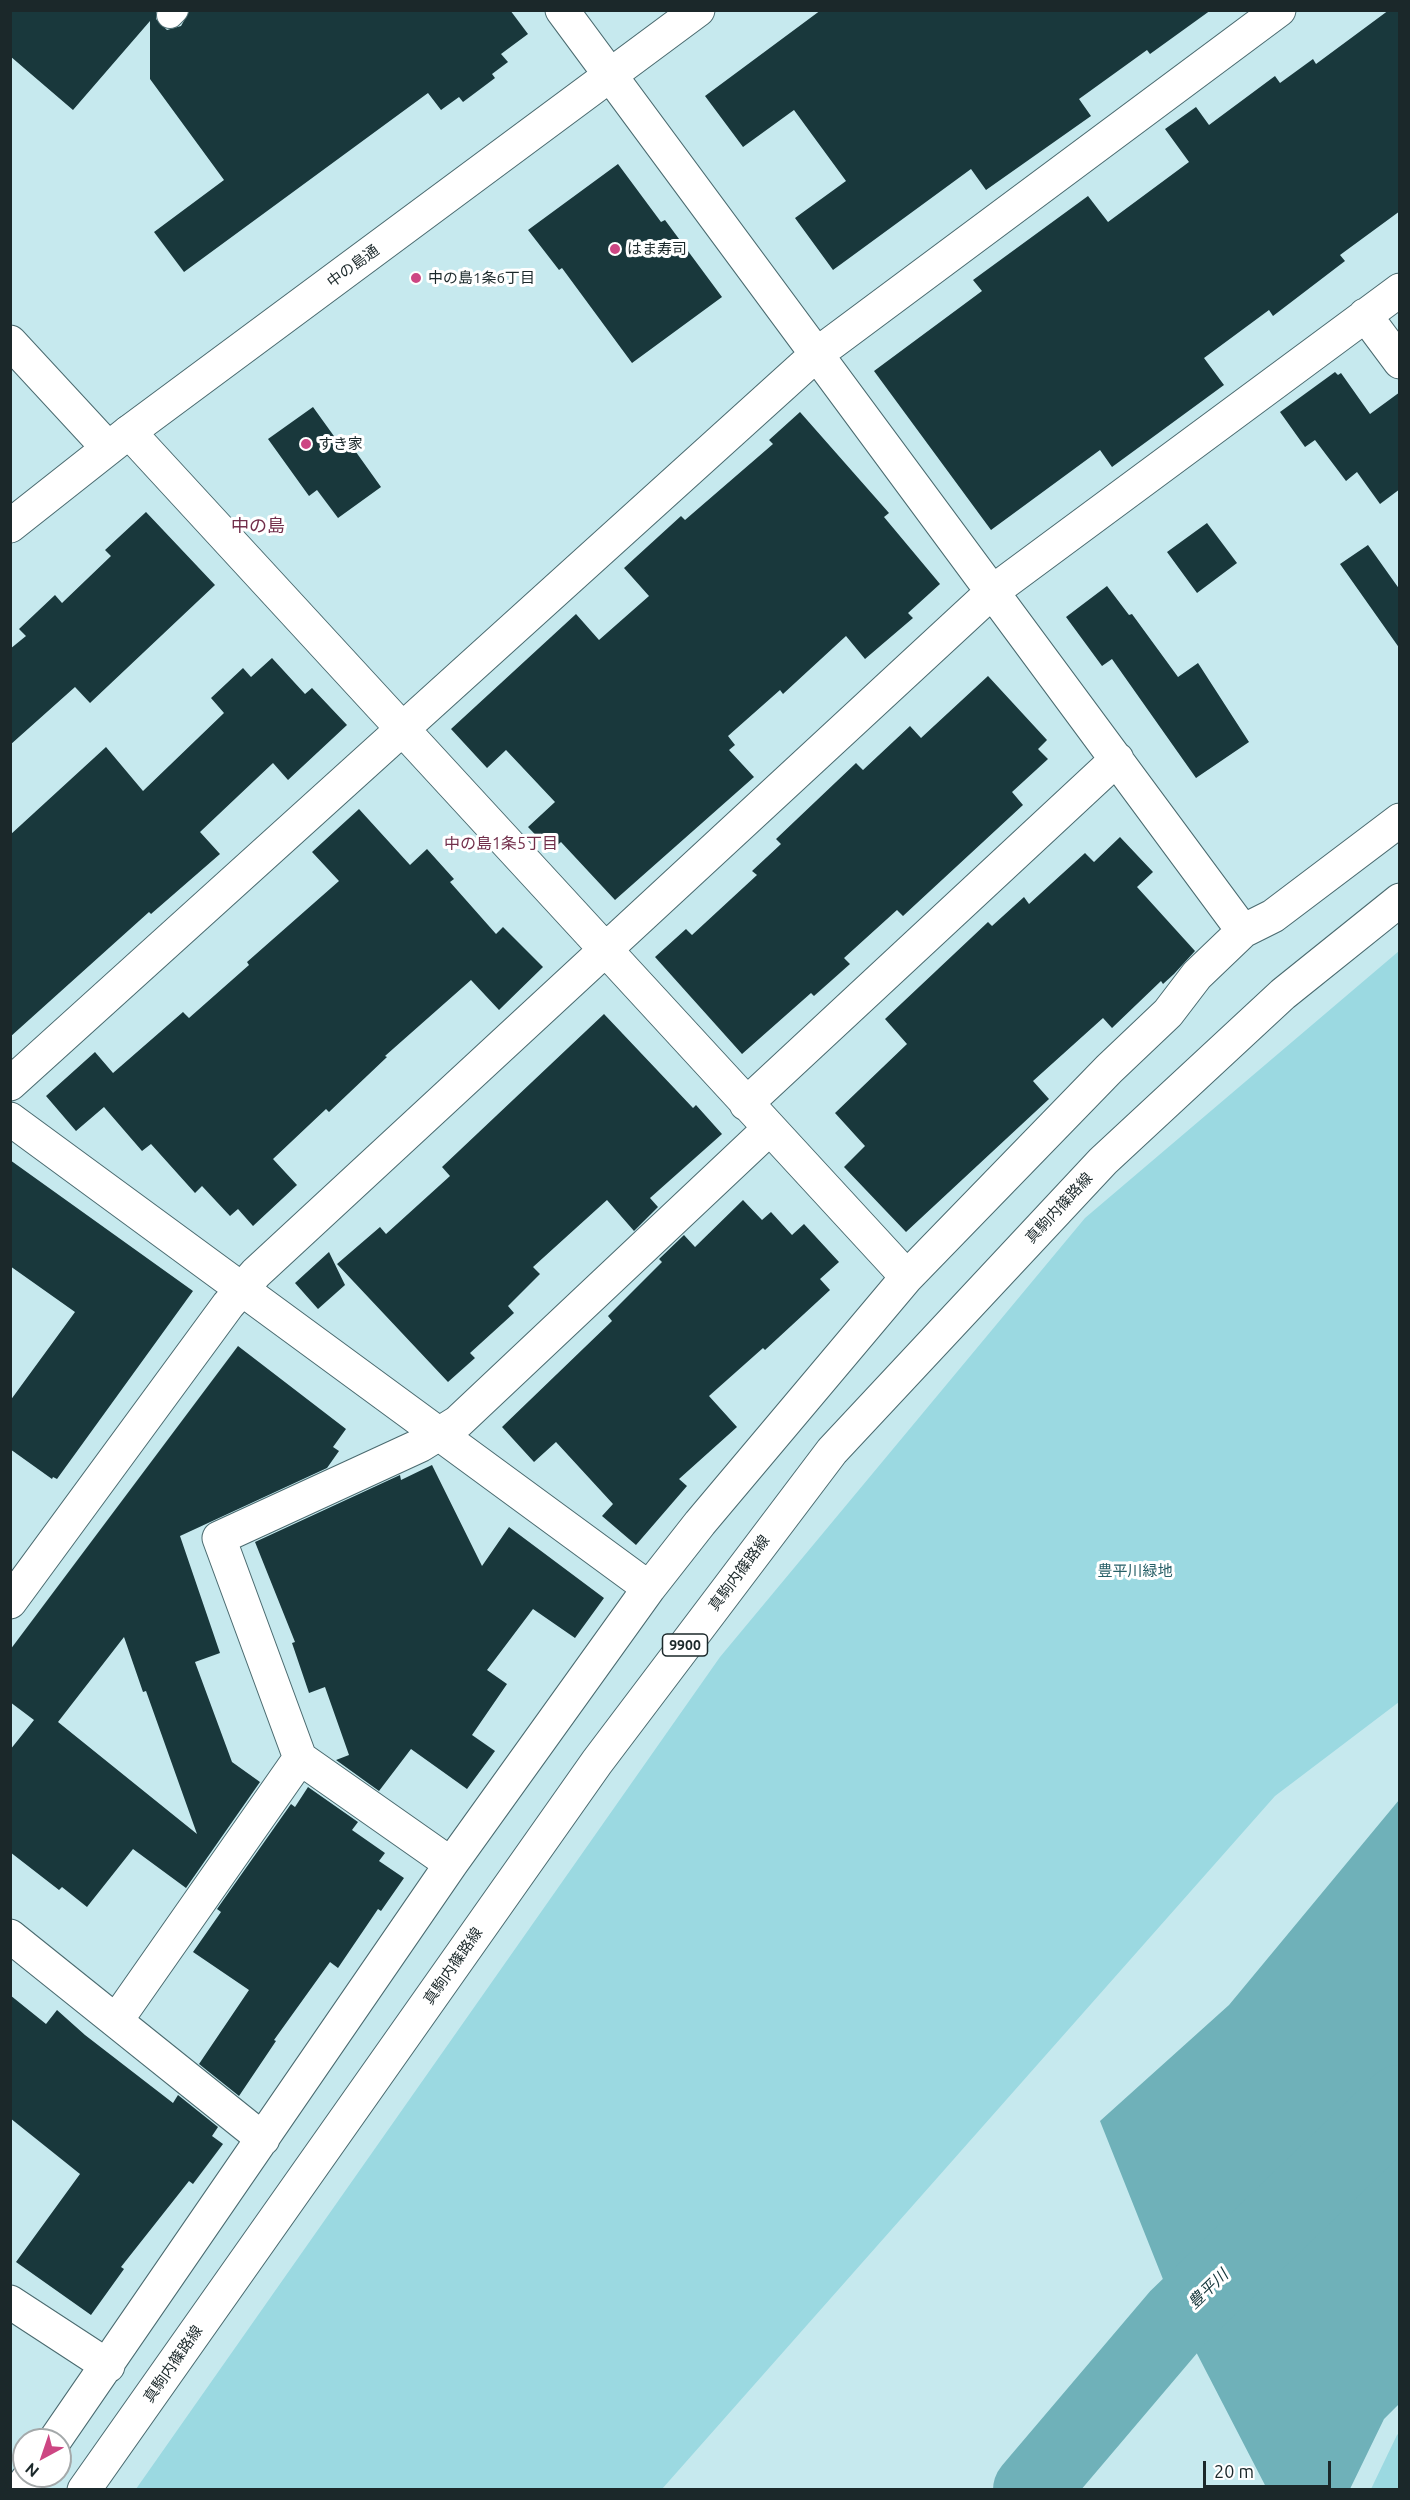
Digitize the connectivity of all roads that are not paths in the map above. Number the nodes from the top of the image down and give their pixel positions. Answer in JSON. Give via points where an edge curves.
{"nodes":[{"id":1,"x":562,"y":10,"type":"edge"},
{"id":2,"x":698,"y":10,"type":"edge"},
{"id":3,"x":1279,"y":10,"type":"edge"},
{"id":4,"x":611,"y":76,"type":"junction"},
{"id":5,"x":1400,"y":290,"type":"edge"},
{"id":6,"x":1365,"y":315,"type":"junction"},
{"id":7,"x":10,"y":342,"type":"edge"},
{"id":8,"x":817,"y":354,"type":"junction"},
{"id":9,"x":1400,"y":362,"type":"edge"},
{"id":10,"x":118,"y":440,"type":"junction"},
{"id":11,"x":10,"y":526,"type":"edge"},
{"id":12,"x":992,"y":592,"type":"junction"},
{"id":13,"x":403,"y":728,"type":"junction"},
{"id":14,"x":1117,"y":759,"type":"junction"},
{"id":15,"x":1400,"y":820,"type":"edge"},
{"id":16,"x":1400,"y":900,"type":"edge"},
{"id":17,"x":1244,"y":931,"type":"junction"},
{"id":18,"x":605,"y":950,"type":"junction"},
{"id":19,"x":10,"y":1084,"type":"edge"},
{"id":20,"x":746,"y":1104,"type":"junction"},
{"id":21,"x":10,"y":1119,"type":"edge"},
{"id":22,"x":769,"y":1129,"type":"junction"},
{"id":23,"x":907,"y":1277,"type":"junction"},
{"id":24,"x":240,"y":1289,"type":"junction"},
{"id":25,"x":440,"y":1434,"type":"junction"},
{"id":26,"x":649,"y":1588,"type":"junction"},
{"id":27,"x":10,"y":1602,"type":"edge"},
{"id":28,"x":300,"y":1758,"type":"junction"},
{"id":29,"x":452,"y":1864,"type":"junction"},
{"id":30,"x":10,"y":1936,"type":"edge"},
{"id":31,"x":116,"y":2021,"type":"junction"},
{"id":32,"x":263,"y":2139,"type":"junction"},
{"id":33,"x":10,"y":2302,"type":"edge"},
{"id":34,"x":108,"y":2366,"type":"junction"},
{"id":35,"x":64,"y":2428,"type":"edge"},
{"id":36,"x":84,"y":2490,"type":"edge"}],
"edges":[{"from":1,"to":4,"type":"street"},
{"from":2,"to":4,"type":"street","name":"中の島通"},
{"from":3,"to":8,"type":"street"},
{"from":4,"to":8,"type":"street"},
{"from":4,"to":10,"type":"street","name":"中の島通"},
{"from":5,"to":6,"type":"street"},
{"from":6,"to":9,"type":"street"},
{"from":6,"to":12,"type":"street"},
{"from":7,"to":10,"type":"street"},
{"from":8,"to":12,"type":"street"},
{"from":8,"to":13,"type":"street"},
{"from":10,"to":11,"type":"street","name":"中の島通"},
{"from":10,"to":13,"type":"street"},
{"from":12,"to":14,"type":"street"},
{"from":12,"to":18,"type":"street"},
{"from":13,"to":18,"type":"street"},
{"from":13,"to":19,"type":"street"},
{"from":14,"to":17,"type":"street"},
{"from":14,"to":20,"type":"street"},
{"from":15,"to":17,"type":"street","via":[[1273,916]]},
{"from":16,"to":36,"type":"street","name":"真駒内篠路線","number":"9900","via":[[1283,994],[1103,1161],[832,1451],[597,1761]]},
{"from":17,"to":23,"type":"street"},
{"from":18,"to":20,"type":"street"},
{"from":18,"to":24,"type":"street"},
{"from":20,"to":22,"type":"street"},
{"from":21,"to":24,"type":"street"},
{"from":22,"to":23,"type":"street"},
{"from":22,"to":25,"type":"street","via":[[458,1422]]},
{"from":23,"to":26,"type":"street"},
{"from":24,"to":25,"type":"street"},
{"from":24,"to":27,"type":"street"},
{"from":25,"to":26,"type":"street"},
{"from":25,"to":28,"type":"street","via":[[219,1538]]},
{"from":26,"to":29,"type":"street"},
{"from":28,"to":29,"type":"street"},
{"from":28,"to":31,"type":"street"},
{"from":29,"to":32,"type":"street"},
{"from":30,"to":31,"type":"street"},
{"from":31,"to":32,"type":"street"},
{"from":32,"to":34,"type":"street"},
{"from":33,"to":34,"type":"street"},
{"from":34,"to":35,"type":"street"}]}
